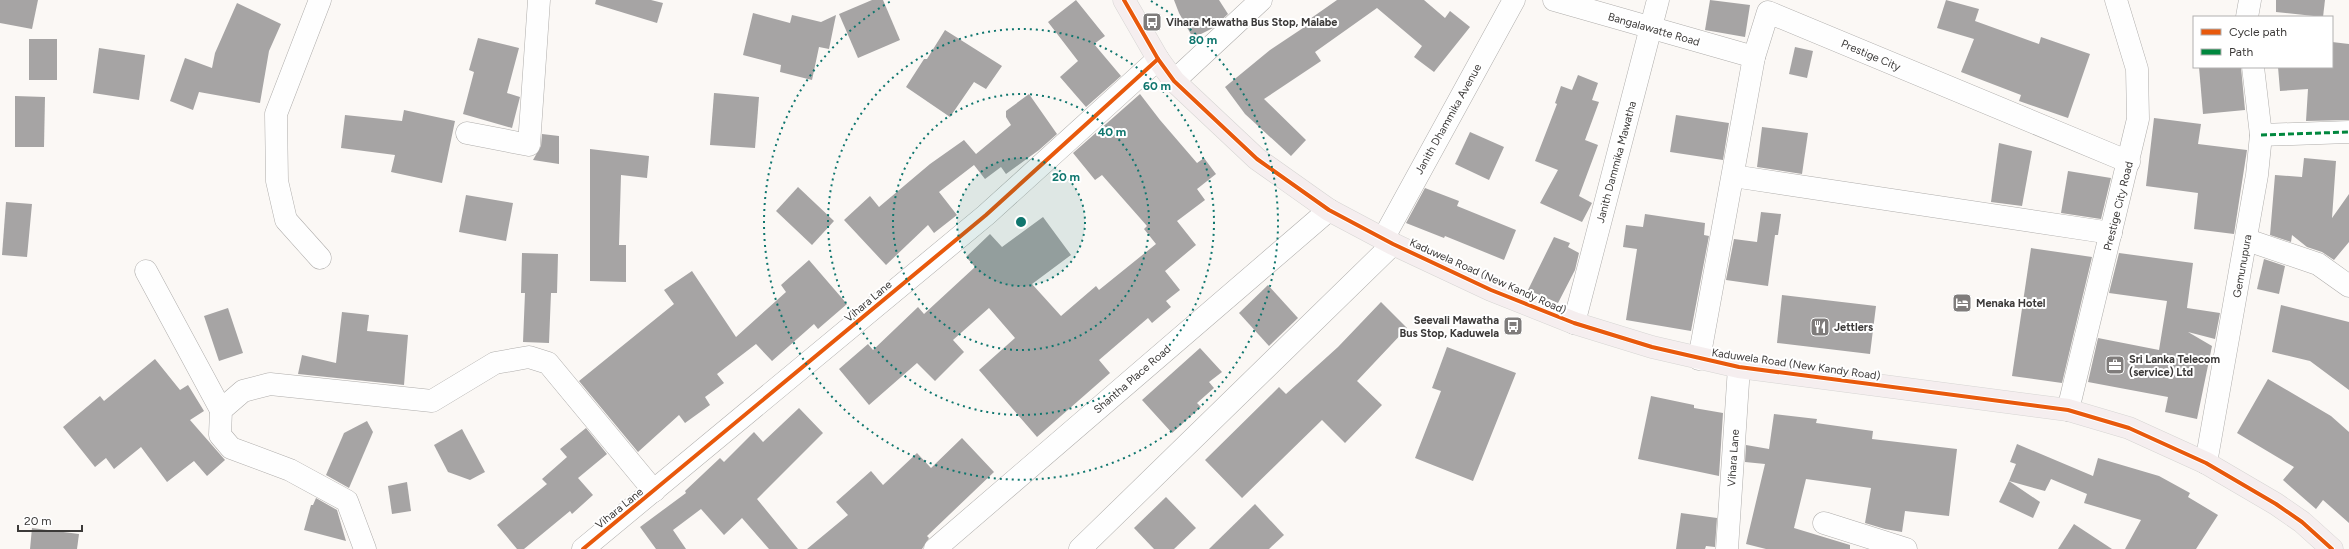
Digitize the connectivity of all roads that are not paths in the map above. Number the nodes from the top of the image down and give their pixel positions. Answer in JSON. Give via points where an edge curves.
{"nodes":[{"id":1,"x":320,"y":0,"type":"edge"},
{"id":2,"x":539,"y":0,"type":"edge"},
{"id":3,"x":1124,"y":0,"type":"edge"},
{"id":4,"x":1261,"y":0,"type":"edge"},
{"id":5,"x":1514,"y":0,"type":"edge"},
{"id":6,"x":1554,"y":0,"type":"edge"},
{"id":7,"x":1658,"y":0,"type":"edge"},
{"id":8,"x":2116,"y":0,"type":"edge"},
{"id":9,"x":2250,"y":0,"type":"edge"},
{"id":10,"x":2247,"y":16,"type":"edge"},
{"id":11,"x":1651,"y":28,"type":"junction"},
{"id":12,"x":1754,"y":58,"type":"junction"},
{"id":13,"x":1158,"y":59,"type":"junction"},
{"id":14,"x":2253,"y":68,"type":"edge"},
{"id":15,"x":1174,"y":81,"type":"junction"},
{"id":16,"x":2349,"y":132,"type":"edge"},
{"id":17,"x":467,"y":133,"type":"dead end"},
{"id":18,"x":2261,"y":134,"type":"junction"},
{"id":19,"x":2129,"y":162,"type":"junction"},
{"id":20,"x":1733,"y":176,"type":"junction"},
{"id":21,"x":1329,"y":210,"type":"junction"},
{"id":22,"x":2111,"y":233,"type":"junction"},
{"id":23,"x":2247,"y":240,"type":"junction"},
{"id":24,"x":1388,"y":241,"type":"junction"},
{"id":25,"x":320,"y":258,"type":"dead end"},
{"id":26,"x":146,"y":271,"type":"dead end"},
{"id":27,"x":2349,"y":286,"type":"edge"},
{"id":28,"x":1574,"y":324,"type":"junction"},
{"id":29,"x":1699,"y":358,"type":"junction"},
{"id":30,"x":1739,"y":367,"type":"junction"},
{"id":31,"x":221,"y":410,"type":"junction"},
{"id":32,"x":2068,"y":410,"type":"junction"},
{"id":33,"x":2206,"y":464,"type":"junction"},
{"id":34,"x":654,"y":491,"type":"junction"},
{"id":35,"x":1824,"y":523,"type":"dead end"},
{"id":36,"x":1106,"y":526,"type":"junction"},
{"id":37,"x":365,"y":549,"type":"edge"},
{"id":38,"x":583,"y":549,"type":"edge"},
{"id":39,"x":935,"y":549,"type":"edge"},
{"id":40,"x":1080,"y":549,"type":"edge"},
{"id":41,"x":1105,"y":549,"type":"edge"},
{"id":42,"x":1727,"y":549,"type":"edge"},
{"id":43,"x":1906,"y":549,"type":"edge"},
{"id":44,"x":2332,"y":549,"type":"edge"}],
"edges":[{"from":1,"to":25,"type":"street","via":[[276,114],[277,181],[286,220]]},
{"from":2,"to":17,"type":"street","via":[[529,145]]},
{"from":3,"to":13,"type":"main road","name":"Kaduwela Road (New Kandy Road)"},
{"from":4,"to":15,"type":"street"},
{"from":5,"to":24,"type":"street","name":"Janith Dhammika Avenue"},
{"from":6,"to":11,"type":"street","name":"Bangalawatte Road"},
{"from":7,"to":11,"type":"street","name":"Janith Dammika Mawatha"},
{"from":8,"to":19,"type":"street","name":"Prestige City Road","via":[[2137,70],[2138,119]]},
{"from":9,"to":10,"type":"street"},
{"from":11,"to":12,"type":"street","name":"Bangalawatte Road"},
{"from":11,"to":28,"type":"street","name":"Janith Dammika Mawatha"},
{"from":12,"to":19,"type":"street","name":"Prestige City","via":[[1768,12]]},
{"from":12,"to":20,"type":"street","name":"Prestige City"},
{"from":13,"to":15,"type":"main road","name":"Kaduwela Road (New Kandy Road)"},
{"from":13,"to":34,"type":"street","name":"Vihara Lane","via":[[986,215]]},
{"from":14,"to":18,"type":"street","name":"Gemunupura"},
{"from":15,"to":21,"type":"main road","name":"Kaduwela Road (New Kandy Road)","via":[[1257,159]]},
{"from":16,"to":18,"type":"street"},
{"from":18,"to":23,"type":"street","name":"Gemunupura"},
{"from":19,"to":22,"type":"street","name":"Prestige City Road"},
{"from":20,"to":22,"type":"street"},
{"from":20,"to":29,"type":"street","name":"Prestige City"},
{"from":21,"to":24,"type":"main road","name":"Kaduwela Road (New Kandy Road)"},
{"from":21,"to":39,"type":"street","name":"Shantha Place Road"},
{"from":22,"to":32,"type":"street","name":"Prestige City Road"},
{"from":23,"to":27,"type":"street","via":[[2318,264]]},
{"from":23,"to":33,"type":"street","name":"Gemunupura"},
{"from":24,"to":28,"type":"main road","name":"Kaduwela Road (New Kandy Road)","via":[[1491,290]]},
{"from":24,"to":36,"type":"street","name":"Janith Dhammika Avenue"},
{"from":26,"to":31,"type":"street"},
{"from":28,"to":29,"type":"main road","name":"Kaduwela Road (New Kandy Road)"},
{"from":29,"to":30,"type":"main road","name":"Kaduwela Road (New Kandy Road)"},
{"from":30,"to":32,"type":"main road","name":"Kaduwela Road (New Kandy Road)"},
{"from":30,"to":42,"type":"street","name":"Vihara Lane"},
{"from":31,"to":34,"type":"street","via":[[243,391],[270,384],[432,401],[495,363],[529,357],[548,363]]},
{"from":31,"to":37,"type":"street","via":[[220,435],[231,448],[290,470],[346,501]]},
{"from":32,"to":33,"type":"main road","name":"Kaduwela Road (New Kandy Road)","via":[[2129,428]]},
{"from":33,"to":44,"type":"main road","name":"Kaduwela Road (New Kandy Road)","via":[[2276,504],[2302,522]]},
{"from":34,"to":38,"type":"street","name":"Vihara Lane"},
{"from":35,"to":43,"type":"street"},
{"from":36,"to":40,"type":"street","name":"Janith Dhammika Avenue"},
{"from":36,"to":41,"type":"street"}]}
